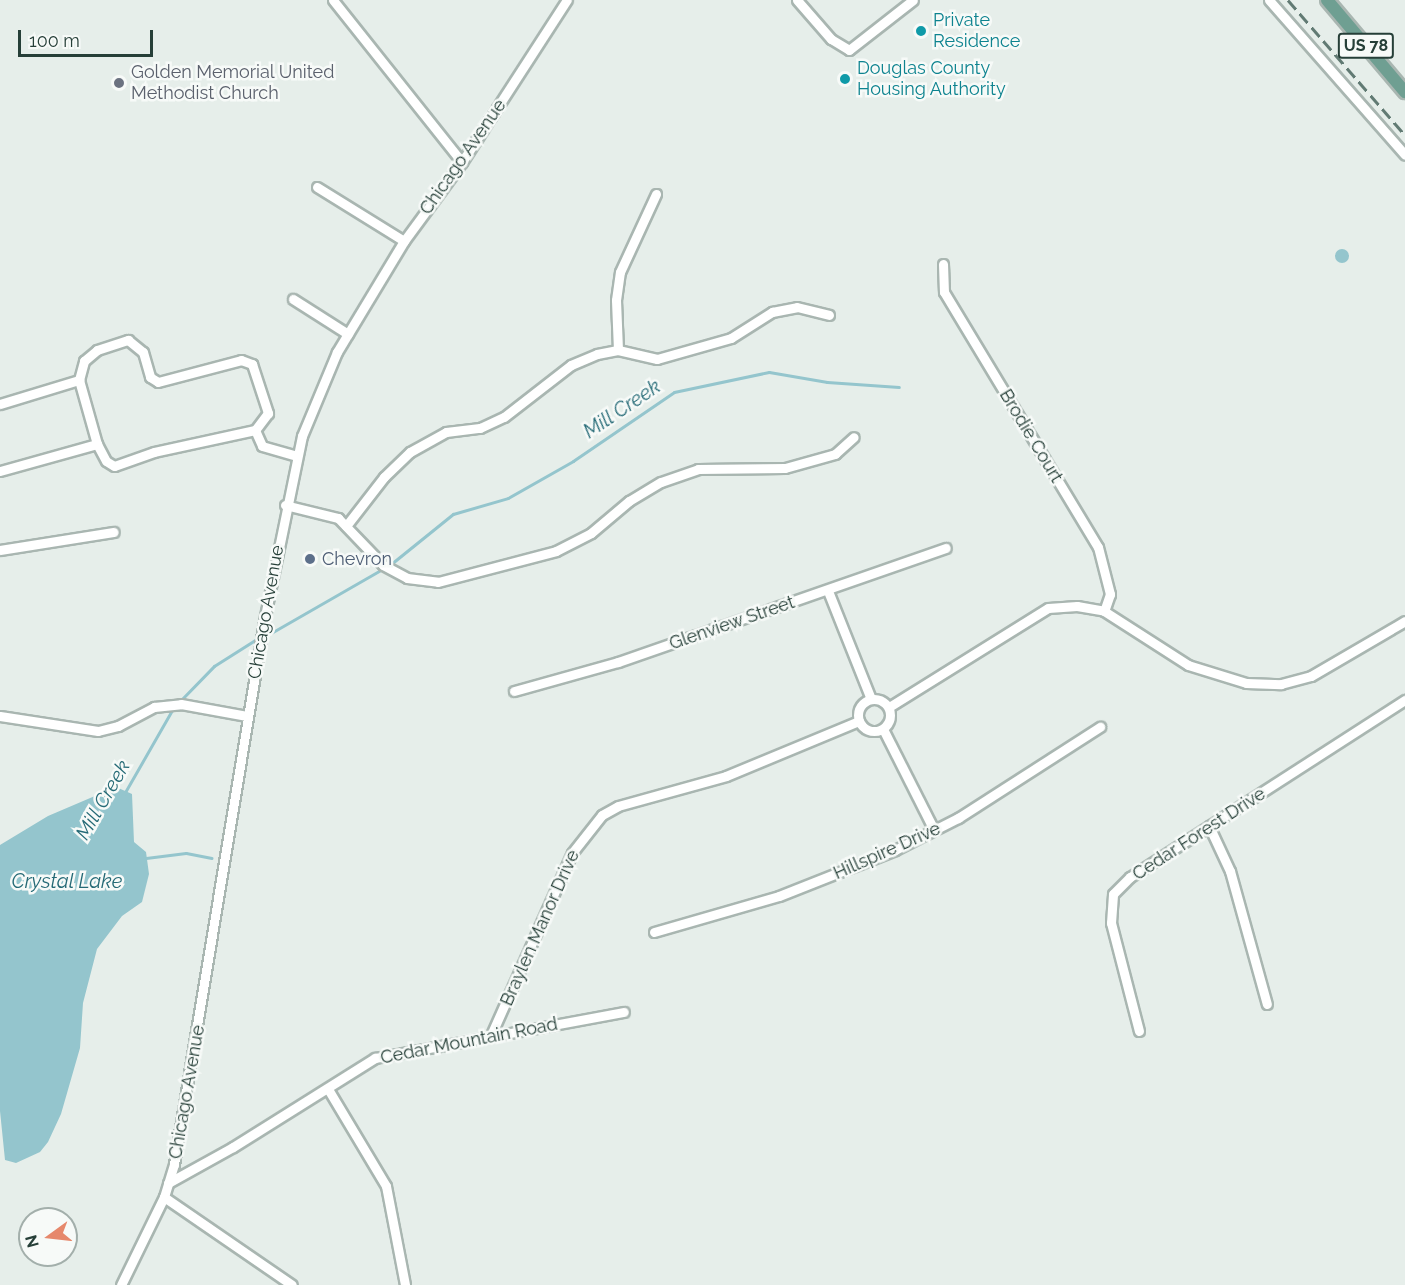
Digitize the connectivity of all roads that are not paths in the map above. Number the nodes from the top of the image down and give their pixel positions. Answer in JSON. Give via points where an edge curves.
{"nodes":[{"id":1,"x":333,"y":0,"type":"edge"},
{"id":2,"x":567,"y":0,"type":"edge"},
{"id":3,"x":797,"y":0,"type":"edge"},
{"id":4,"x":913,"y":0,"type":"edge"},
{"id":5,"x":1269,"y":0,"type":"edge"},
{"id":6,"x":1327,"y":0,"type":"edge"},
{"id":7,"x":1405,"y":92,"type":"edge"},
{"id":8,"x":1405,"y":155,"type":"edge"},
{"id":9,"x":462,"y":162,"type":"junction"},
{"id":10,"x":317,"y":187,"type":"dead end"},
{"id":11,"x":656,"y":194,"type":"dead end"},
{"id":12,"x":404,"y":241,"type":"junction"},
{"id":13,"x":943,"y":264,"type":"dead end"},
{"id":14,"x":293,"y":299,"type":"dead end"},
{"id":15,"x":829,"y":315,"type":"dead end"},
{"id":16,"x":348,"y":334,"type":"junction"},
{"id":17,"x":618,"y":350,"type":"junction"},
{"id":18,"x":79,"y":380,"type":"junction"},
{"id":19,"x":0,"y":404,"type":"edge"},
{"id":20,"x":255,"y":430,"type":"junction"},
{"id":21,"x":854,"y":436,"type":"dead end"},
{"id":22,"x":97,"y":444,"type":"junction"},
{"id":23,"x":297,"y":456,"type":"junction"},
{"id":24,"x":0,"y":471,"type":"edge"},
{"id":25,"x":285,"y":505,"type":"junction"},
{"id":26,"x":346,"y":526,"type":"junction"},
{"id":27,"x":114,"y":532,"type":"dead end"},
{"id":28,"x":946,"y":548,"type":"dead end"},
{"id":29,"x":0,"y":550,"type":"edge"},
{"id":30,"x":828,"y":591,"type":"junction"},
{"id":31,"x":1104,"y":611,"type":"junction"},
{"id":32,"x":1405,"y":621,"type":"edge"},
{"id":33,"x":514,"y":691,"type":"dead end"},
{"id":34,"x":870,"y":699,"type":"junction"},
{"id":35,"x":1405,"y":701,"type":"edge"},
{"id":36,"x":889,"y":707,"type":"junction"},
{"id":37,"x":0,"y":716,"type":"edge"},
{"id":38,"x":247,"y":716,"type":"junction"},
{"id":39,"x":860,"y":721,"type":"junction"},
{"id":40,"x":1100,"y":727,"type":"dead end"},
{"id":41,"x":883,"y":729,"type":"junction"},
{"id":42,"x":1209,"y":826,"type":"junction"},
{"id":43,"x":934,"y":830,"type":"junction"},
{"id":44,"x":654,"y":932,"type":"dead end"},
{"id":45,"x":1267,"y":1004,"type":"dead end"},
{"id":46,"x":624,"y":1012,"type":"dead end"},
{"id":47,"x":1139,"y":1031,"type":"dead end"},
{"id":48,"x":491,"y":1035,"type":"junction"},
{"id":49,"x":328,"y":1089,"type":"junction"},
{"id":50,"x":168,"y":1183,"type":"junction"},
{"id":51,"x":164,"y":1197,"type":"junction"},
{"id":52,"x":121,"y":1285,"type":"edge"},
{"id":53,"x":292,"y":1285,"type":"edge"},
{"id":54,"x":405,"y":1285,"type":"edge"}],
"edges":[{"from":1,"to":9,"type":"street"},
{"from":2,"to":9,"type":"street","name":"Chicago Avenue"},
{"from":3,"to":4,"type":"street","via":[[831,39],[849,50]]},
{"from":5,"to":8,"type":"street"},
{"from":6,"to":7,"type":"main road","number":"US 78"},
{"from":9,"to":12,"type":"street","name":"Chicago Avenue"},
{"from":10,"to":12,"type":"street"},
{"from":11,"to":17,"type":"street","via":[[620,273],[616,300]]},
{"from":12,"to":16,"type":"street","name":"Chicago Avenue"},
{"from":13,"to":31,"type":"street","name":"Brodie Court","via":[[944,292],[1098,547],[1110,594]]},
{"from":14,"to":16,"type":"street"},
{"from":15,"to":17,"type":"street","via":[[797,307],[772,312],[730,338],[657,359]]},
{"from":16,"to":23,"type":"street","name":"Chicago Avenue","via":[[319,390]]},
{"from":17,"to":26,"type":"street","via":[[571,365],[504,417],[480,428],[446,432],[410,452],[384,477]]},
{"from":18,"to":19,"type":"street"},
{"from":18,"to":20,"type":"street","via":[[84,361],[97,350],[128,340],[143,352],[150,377],[158,382],[241,360],[252,364],[257,372],[268,413]]},
{"from":18,"to":22,"type":"street"},
{"from":20,"to":22,"type":"street","via":[[154,452],[114,466],[106,461]]},
{"from":20,"to":23,"type":"street","via":[[262,446]]},
{"from":21,"to":26,"type":"street","via":[[835,454],[785,468],[698,469],[661,482],[629,501],[591,533],[556,551],[438,582],[407,578],[383,565]]},
{"from":22,"to":24,"type":"street"},
{"from":23,"to":25,"type":"street","name":"Chicago Avenue"},
{"from":25,"to":26,"type":"street","via":[[338,518]]},
{"from":25,"to":38,"type":"street","name":"Chicago Avenue"},
{"from":27,"to":29,"type":"street"},
{"from":28,"to":30,"type":"street","name":"Glenview Street"},
{"from":30,"to":33,"type":"street","name":"Glenview Street","via":[[618,662]]},
{"from":30,"to":34,"type":"street"},
{"from":31,"to":32,"type":"street","via":[[1203,672],[1246,684],[1281,684],[1311,676]]},
{"from":31,"to":36,"type":"street","via":[[1077,606],[1048,608]]},
{"from":34,"to":36,"type":"street","via":[[881,700]]},
{"from":34,"to":39,"type":"street","via":[[860,707]]},
{"from":35,"to":42,"type":"street","name":"Cedar Forest Drive"},
{"from":36,"to":41,"type":"street","via":[[891,717]]},
{"from":37,"to":38,"type":"street","via":[[98,731],[118,726],[154,707],[181,704]]},
{"from":38,"to":50,"type":"street","name":"Chicago Avenue","via":[[186,1104]]},
{"from":39,"to":41,"type":"street","via":[[867,729]]},
{"from":39,"to":48,"type":"street","name":"Braylen Manor Drive","via":[[726,776],[618,806],[602,815],[572,853]]},
{"from":40,"to":43,"type":"street","name":"Hillspire Drive"},
{"from":41,"to":43,"type":"street"},
{"from":42,"to":45,"type":"street","via":[[1230,871]]},
{"from":42,"to":47,"type":"street","name":"Cedar Forest Drive","via":[[1130,878],[1113,894],[1111,923]]},
{"from":43,"to":44,"type":"street","name":"Hillspire Drive","via":[[779,896]]},
{"from":46,"to":48,"type":"street","name":"Cedar Mountain Road"},
{"from":48,"to":49,"type":"street","name":"Cedar Mountain Road","via":[[375,1058]]},
{"from":49,"to":50,"type":"street","name":"Cedar Mountain Road"},
{"from":49,"to":54,"type":"street","via":[[386,1186]]},
{"from":50,"to":51,"type":"street","name":"Chicago Avenue"},
{"from":51,"to":52,"type":"street","name":"Chicago Avenue"},
{"from":51,"to":53,"type":"street"}]}
